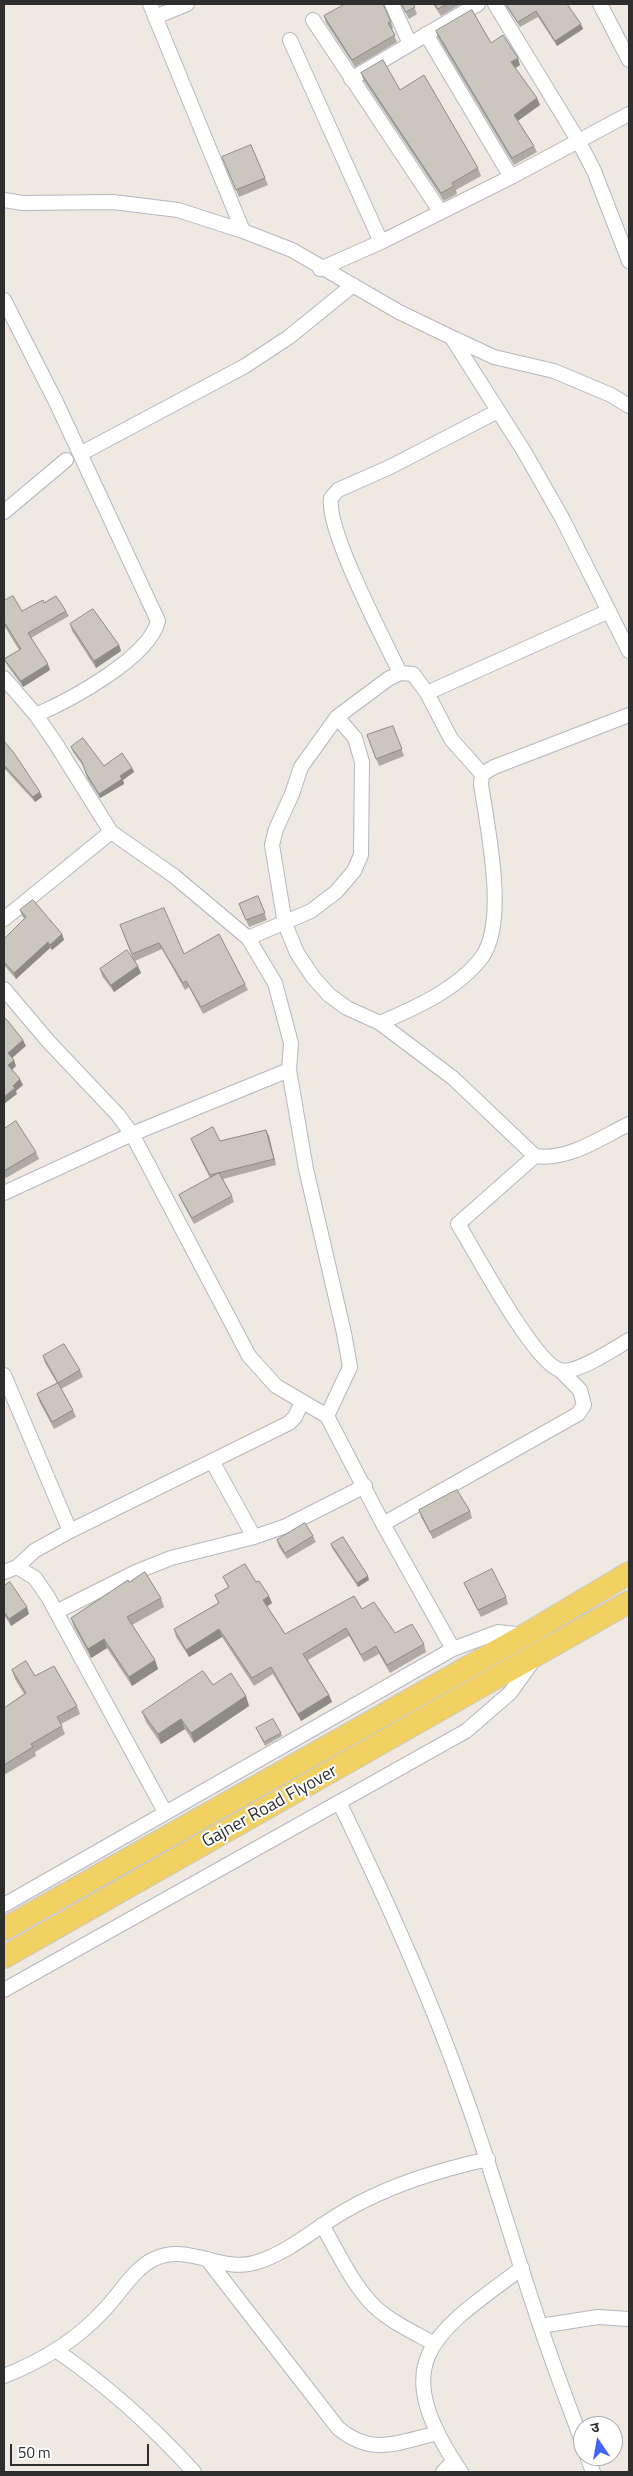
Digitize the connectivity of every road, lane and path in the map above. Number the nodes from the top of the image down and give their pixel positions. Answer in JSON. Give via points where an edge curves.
{"nodes":[{"id":1,"x":187,"y":4,"type":"edge"},
{"id":2,"x":392,"y":4,"type":"edge"},
{"id":3,"x":478,"y":4,"type":"edge"},
{"id":4,"x":495,"y":4,"type":"edge"},
{"id":5,"x":600,"y":4,"type":"edge"},
{"id":6,"x":153,"y":10,"type":"edge"},
{"id":7,"x":313,"y":20,"type":"dead end"},
{"id":8,"x":426,"y":34,"type":"junction"},
{"id":9,"x":290,"y":40,"type":"dead end"},
{"id":10,"x":410,"y":44,"type":"junction"},
{"id":11,"x":629,"y":60,"type":"edge"},
{"id":12,"x":351,"y":79,"type":"junction"},
{"id":13,"x":629,"y":114,"type":"edge"},
{"id":14,"x":578,"y":140,"type":"junction"},
{"id":15,"x":511,"y":177,"type":"junction"},
{"id":16,"x":4,"y":200,"type":"edge"},
{"id":17,"x":440,"y":211,"type":"junction"},
{"id":18,"x":243,"y":231,"type":"junction"},
{"id":19,"x":381,"y":242,"type":"junction"},
{"id":20,"x":629,"y":261,"type":"edge"},
{"id":21,"x":320,"y":269,"type":"junction"},
{"id":22,"x":353,"y":285,"type":"junction"},
{"id":23,"x":4,"y":300,"type":"edge"},
{"id":24,"x":451,"y":337,"type":"junction"},
{"id":25,"x":629,"y":406,"type":"edge"},
{"id":26,"x":498,"y":411,"type":"junction"},
{"id":27,"x":80,"y":454,"type":"junction"},
{"id":28,"x":66,"y":460,"type":"dead end"},
{"id":29,"x":4,"y":512,"type":"edge"},
{"id":30,"x":608,"y":611,"type":"junction"},
{"id":31,"x":629,"y":651,"type":"edge"},
{"id":32,"x":400,"y":673,"type":"junction"},
{"id":33,"x":4,"y":678,"type":"edge"},
{"id":34,"x":428,"y":693,"type":"junction"},
{"id":35,"x":36,"y":715,"type":"junction"},
{"id":36,"x":337,"y":717,"type":"junction"},
{"id":37,"x":629,"y":717,"type":"edge"},
{"id":38,"x":482,"y":774,"type":"junction"},
{"id":39,"x":111,"y":832,"type":"junction"},
{"id":40,"x":4,"y":920,"type":"edge"},
{"id":41,"x":285,"y":924,"type":"junction"},
{"id":42,"x":248,"y":938,"type":"junction"},
{"id":43,"x":4,"y":988,"type":"edge"},
{"id":44,"x":380,"y":1023,"type":"junction"},
{"id":45,"x":289,"y":1070,"type":"junction"},
{"id":46,"x":629,"y":1124,"type":"edge"},
{"id":47,"x":132,"y":1134,"type":"junction"},
{"id":48,"x":535,"y":1156,"type":"junction"},
{"id":49,"x":4,"y":1193,"type":"edge"},
{"id":50,"x":629,"y":1340,"type":"edge"},
{"id":51,"x":561,"y":1371,"type":"junction"},
{"id":52,"x":4,"y":1375,"type":"edge"},
{"id":53,"x":302,"y":1402,"type":"junction"},
{"id":54,"x":327,"y":1416,"type":"junction"},
{"id":55,"x":212,"y":1461,"type":"junction"},
{"id":56,"x":365,"y":1486,"type":"junction"},
{"id":57,"x":384,"y":1524,"type":"junction"},
{"id":58,"x":70,"y":1530,"type":"junction"},
{"id":59,"x":254,"y":1537,"type":"junction"},
{"id":60,"x":10,"y":1569,"type":"edge"},
{"id":61,"x":629,"y":1573,"type":"edge"},
{"id":62,"x":629,"y":1602,"type":"edge"},
{"id":63,"x":56,"y":1612,"type":"junction"},
{"id":64,"x":525,"y":1635,"type":"junction"},
{"id":65,"x":453,"y":1648,"type":"junction"},
{"id":66,"x":536,"y":1656,"type":"junction"},
{"id":67,"x":339,"y":1802,"type":"junction"},
{"id":68,"x":165,"y":1812,"type":"junction"},
{"id":69,"x":4,"y":1905,"type":"edge"},
{"id":70,"x":4,"y":1929,"type":"edge"},
{"id":71,"x":4,"y":1957,"type":"edge"},
{"id":72,"x":4,"y":1990,"type":"edge"},
{"id":73,"x":488,"y":2159,"type":"junction"},
{"id":74,"x":322,"y":2225,"type":"junction"},
{"id":75,"x":207,"y":2258,"type":"junction"},
{"id":76,"x":522,"y":2268,"type":"junction"},
{"id":77,"x":629,"y":2319,"type":"edge"},
{"id":78,"x":540,"y":2326,"type":"junction"},
{"id":79,"x":433,"y":2343,"type":"junction"},
{"id":80,"x":57,"y":2351,"type":"junction"},
{"id":81,"x":4,"y":2376,"type":"edge"},
{"id":82,"x":573,"y":2417,"type":"edge"},
{"id":83,"x":438,"y":2433,"type":"junction"},
{"id":84,"x":457,"y":2467,"type":"edge"},
{"id":85,"x":194,"y":2472,"type":"edge"},
{"id":86,"x":443,"y":2472,"type":"edge"}],
"edges":[{"from":1,"to":6,"type":"street"},
{"from":2,"to":10,"type":"street"},
{"from":3,"to":8,"type":"street"},
{"from":4,"to":14,"type":"street"},
{"from":5,"to":11,"type":"street"},
{"from":6,"to":18,"type":"street"},
{"from":7,"to":12,"type":"street"},
{"from":8,"to":10,"type":"street"},
{"from":8,"to":15,"type":"street"},
{"from":9,"to":19,"type":"street"},
{"from":10,"to":12,"type":"street"},
{"from":12,"to":17,"type":"street"},
{"from":13,"to":14,"type":"street"},
{"from":14,"to":15,"type":"street"},
{"from":14,"to":20,"type":"street","via":[[594,171]]},
{"from":15,"to":17,"type":"street"},
{"from":16,"to":18,"type":"street","via":[[23,203],[113,202],[178,210]]},
{"from":17,"to":19,"type":"street"},
{"from":18,"to":21,"type":"street","via":[[292,250]]},
{"from":19,"to":21,"type":"street"},
{"from":21,"to":22,"type":"street"},
{"from":22,"to":24,"type":"street"},
{"from":22,"to":27,"type":"street","via":[[289,337],[245,366]]},
{"from":23,"to":27,"type":"street"},
{"from":24,"to":25,"type":"street","via":[[494,357],[554,371]]},
{"from":24,"to":26,"type":"street"},
{"from":26,"to":30,"type":"street","via":[[562,518]]},
{"from":26,"to":32,"type":"street","via":[[338,490],[331,498],[332,513],[345,553]]},
{"from":27,"to":35,"type":"street","via":[[158,621],[156,631],[123,664],[80,694]]},
{"from":28,"to":29,"type":"street"},
{"from":30,"to":31,"type":"street"},
{"from":30,"to":34,"type":"street"},
{"from":32,"to":34,"type":"street","via":[[413,674]]},
{"from":32,"to":36,"type":"street"},
{"from":33,"to":35,"type":"street"},
{"from":34,"to":38,"type":"street","via":[[451,739]]},
{"from":35,"to":39,"type":"street"},
{"from":36,"to":41,"type":"street","via":[[301,767],[276,829],[272,845]]},
{"from":36,"to":41,"type":"street","via":[[355,738],[362,762],[361,855],[354,871],[336,892],[311,911]]},
{"from":37,"to":38,"type":"street"},
{"from":38,"to":44,"type":"street","via":[[495,888],[493,927],[483,956],[444,990]]},
{"from":39,"to":40,"type":"street"},
{"from":39,"to":42,"type":"street","via":[[174,876]]},
{"from":41,"to":42,"type":"street"},
{"from":41,"to":44,"type":"street","via":[[297,953],[329,995],[347,1008]]},
{"from":42,"to":45,"type":"street","via":[[275,983],[285,1014],[291,1043]]},
{"from":43,"to":47,"type":"street"},
{"from":44,"to":48,"type":"street","via":[[452,1078]]},
{"from":45,"to":47,"type":"street"},
{"from":45,"to":54,"type":"street","via":[[306,1169],[350,1367]]},
{"from":46,"to":48,"type":"street","via":[[568,1154],[550,1158]]},
{"from":47,"to":49,"type":"street"},
{"from":47,"to":53,"type":"street","via":[[249,1356],[276,1386]]},
{"from":48,"to":51,"type":"street","via":[[458,1224],[532,1344],[547,1363]]},
{"from":50,"to":51,"type":"street","via":[[578,1368]]},
{"from":51,"to":57,"type":"street","via":[[580,1390],[584,1405],[578,1414]]},
{"from":52,"to":58,"type":"street"},
{"from":53,"to":54,"type":"street"},
{"from":53,"to":55,"type":"street","via":[[288,1423]]},
{"from":54,"to":56,"type":"street"},
{"from":55,"to":58,"type":"street"},
{"from":55,"to":59,"type":"street"},
{"from":56,"to":57,"type":"street"},
{"from":56,"to":59,"type":"street","via":[[286,1526]]},
{"from":57,"to":65,"type":"street"},
{"from":58,"to":60,"type":"street"},
{"from":59,"to":63,"type":"street","via":[[171,1558]]},
{"from":60,"to":63,"type":"street","via":[[35,1578]]},
{"from":61,"to":64,"type":"main road","name":"Gajner Road Flyover"},
{"from":62,"to":66,"type":"main road","name":"Gajner Road Flyover"},
{"from":63,"to":68,"type":"street"},
{"from":64,"to":65,"type":"street","via":[[498,1632]]},
{"from":64,"to":70,"type":"main road","name":"Gajner Road Flyover"},
{"from":65,"to":68,"type":"street"},
{"from":66,"to":67,"type":"street","via":[[510,1693],[466,1731]]},
{"from":66,"to":71,"type":"main road","name":"Gajner Road Flyover"},
{"from":67,"to":72,"type":"street"},
{"from":67,"to":73,"type":"street","via":[[405,1944]]},
{"from":68,"to":69,"type":"street"},
{"from":73,"to":74,"type":"street","via":[[418,2176],[384,2190]]},
{"from":73,"to":76,"type":"street"},
{"from":74,"to":75,"type":"street","via":[[272,2257],[252,2263],[236,2265]]},
{"from":74,"to":79,"type":"street","via":[[362,2292],[376,2307]]},
{"from":75,"to":80,"type":"street","via":[[172,2254],[154,2259],[134,2275],[103,2312]]},
{"from":75,"to":83,"type":"street","via":[[338,2428],[352,2440],[369,2445],[389,2444]]},
{"from":76,"to":78,"type":"street"},
{"from":76,"to":79,"type":"street","via":[[463,2312]]},
{"from":77,"to":78,"type":"street","via":[[598,2317]]},
{"from":78,"to":82,"type":"street"},
{"from":79,"to":83,"type":"street","via":[[423,2369],[422,2385]]},
{"from":80,"to":81,"type":"street"},
{"from":80,"to":85,"type":"street","via":[[139,2416]]},
{"from":83,"to":84,"type":"street"},
{"from":84,"to":86,"type":"street"}]}
